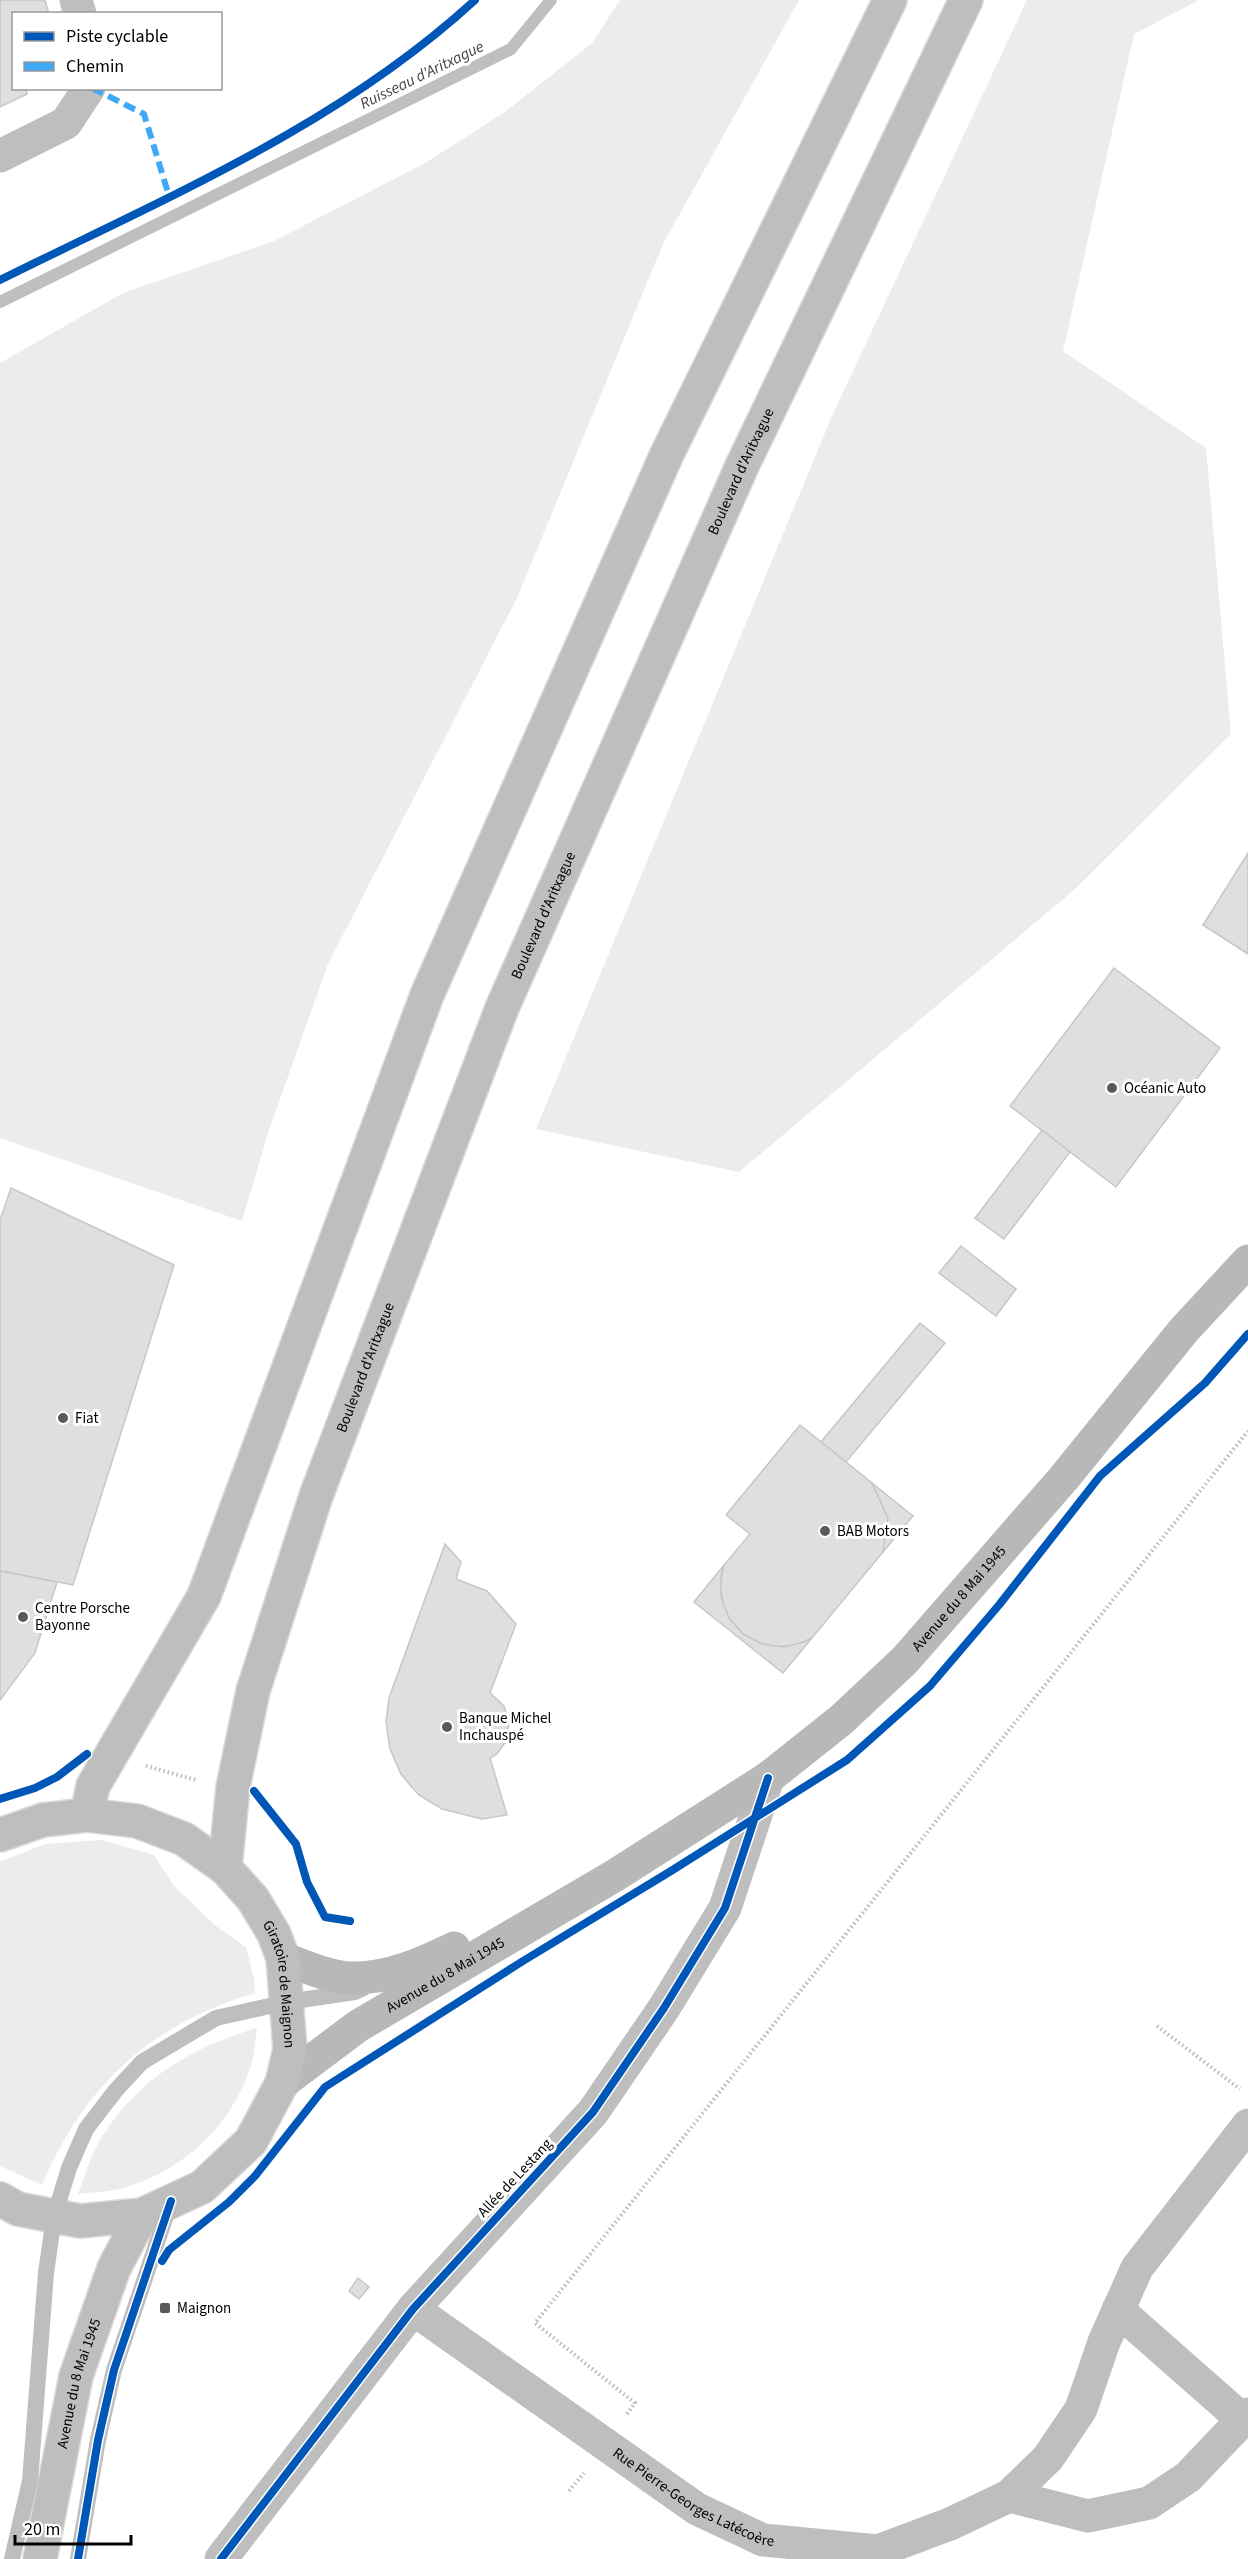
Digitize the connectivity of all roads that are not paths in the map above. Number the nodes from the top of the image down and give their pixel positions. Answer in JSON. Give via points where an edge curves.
{"nodes":[{"id":1,"x":890,"y":0,"type":"edge"},
{"id":2,"x":966,"y":0,"type":"edge"},
{"id":3,"x":88,"y":90,"type":"edge"},
{"id":4,"x":0,"y":156,"type":"edge"},
{"id":5,"x":1248,"y":1261,"type":"edge"},
{"id":6,"x":768,"y":1779,"type":"junction"},
{"id":7,"x":87,"y":1815,"type":"junction"},
{"id":8,"x":0,"y":1835,"type":"edge"},
{"id":9,"x":225,"y":1868,"type":"junction"},
{"id":10,"x":614,"y":1876,"type":"junction"},
{"id":11,"x":283,"y":1958,"type":"junction"},
{"id":12,"x":409,"y":1969,"type":"junction"},
{"id":13,"x":286,"y":2002,"type":"junction"},
{"id":14,"x":282,"y":2083,"type":"junction"},
{"id":15,"x":1248,"y":2125,"type":"edge"},
{"id":16,"x":0,"y":2199,"type":"edge"},
{"id":17,"x":171,"y":2201,"type":"junction"},
{"id":18,"x":142,"y":2215,"type":"junction"},
{"id":19,"x":54,"y":2217,"type":"junction"},
{"id":20,"x":412,"y":2309,"type":"junction"},
{"id":21,"x":1118,"y":2310,"type":"junction"},
{"id":22,"x":1245,"y":2417,"type":"edge"},
{"id":23,"x":1009,"y":2496,"type":"junction"},
{"id":24,"x":12,"y":2559,"type":"edge"},
{"id":25,"x":40,"y":2559,"type":"edge"},
{"id":26,"x":78,"y":2559,"type":"edge"},
{"id":27,"x":221,"y":2559,"type":"edge"}],
"edges":[{"from":1,"to":7,"type":"main road","via":[[667,454],[427,995],[204,1596],[93,1786]]},
{"from":2,"to":9,"type":"main road","name":"Boulevard d'Aritxague","via":[[742,466],[502,1008],[316,1496],[267,1647],[253,1691],[233,1787]]},
{"from":3,"to":4,"type":"main road","via":[[66,123]]},
{"from":5,"to":6,"type":"main road","name":"Avenue du 8 Mai 1945","via":[[1184,1330],[1063,1479],[905,1660],[841,1720]]},
{"from":6,"to":10,"type":"main road","name":"Avenue du 8 Mai 1945"},
{"from":6,"to":20,"type":"main road","name":"Allée de Lestang","via":[[725,1908],[657,2017],[593,2112]]},
{"from":7,"to":8,"type":"main road","name":"Giratoire de Maignon","via":[[43,1820]]},
{"from":7,"to":9,"type":"main road","name":"Giratoire de Maignon","via":[[137,1821],[184,1839]]},
{"from":9,"to":11,"type":"main road","name":"Giratoire de Maignon","via":[[253,1899]]},
{"from":10,"to":12,"type":"main road","name":"Avenue du 8 Mai 1945"},
{"from":10,"to":14,"type":"main road","name":"Avenue du 8 Mai 1945","via":[[358,2026]]},
{"from":11,"to":12,"type":"main road","name":"Avenue du 8 Mai 1945","via":[[312,1970],[354,1979]]},
{"from":11,"to":13,"type":"main road","name":"Giratoire de Maignon"},
{"from":12,"to":13,"type":"lane","via":[[355,1992]]},
{"from":13,"to":14,"type":"main road","name":"Giratoire de Maignon","via":[[290,2049]]},
{"from":13,"to":19,"type":"lane","via":[[216,2018],[142,2062],[86,2129]]},
{"from":14,"to":17,"type":"main road","name":"Giratoire de Maignon","via":[[251,2141],[202,2187]]},
{"from":15,"to":21,"type":"main road","name":"Rue Pierre-Georges Latécoère","via":[[1137,2268]]},
{"from":16,"to":19,"type":"main road","name":"Giratoire de Maignon","via":[[18,2209]]},
{"from":17,"to":18,"type":"main road","name":"Giratoire de Maignon"},
{"from":17,"to":26,"type":"lane","via":[[114,2370]]},
{"from":18,"to":19,"type":"main road","name":"Giratoire de Maignon","via":[[80,2221]]},
{"from":18,"to":25,"type":"main road","name":"Avenue du 8 Mai 1945","via":[[114,2268],[76,2376]]},
{"from":19,"to":24,"type":"lane","via":[[30,2481]]},
{"from":20,"to":23,"type":"main road","name":"Rue Pierre-Georges Latécoère","via":[[697,2509],[763,2540],[878,2551]]},
{"from":20,"to":27,"type":"main road","name":"Allée de Lestang"},
{"from":21,"to":22,"type":"main road"},
{"from":21,"to":23,"type":"main road","name":"Rue Pierre-Georges Latécoère","via":[[1081,2409],[1048,2458]]},
{"from":22,"to":23,"type":"main road","via":[[1188,2477],[1149,2503],[1088,2516]]}]}
